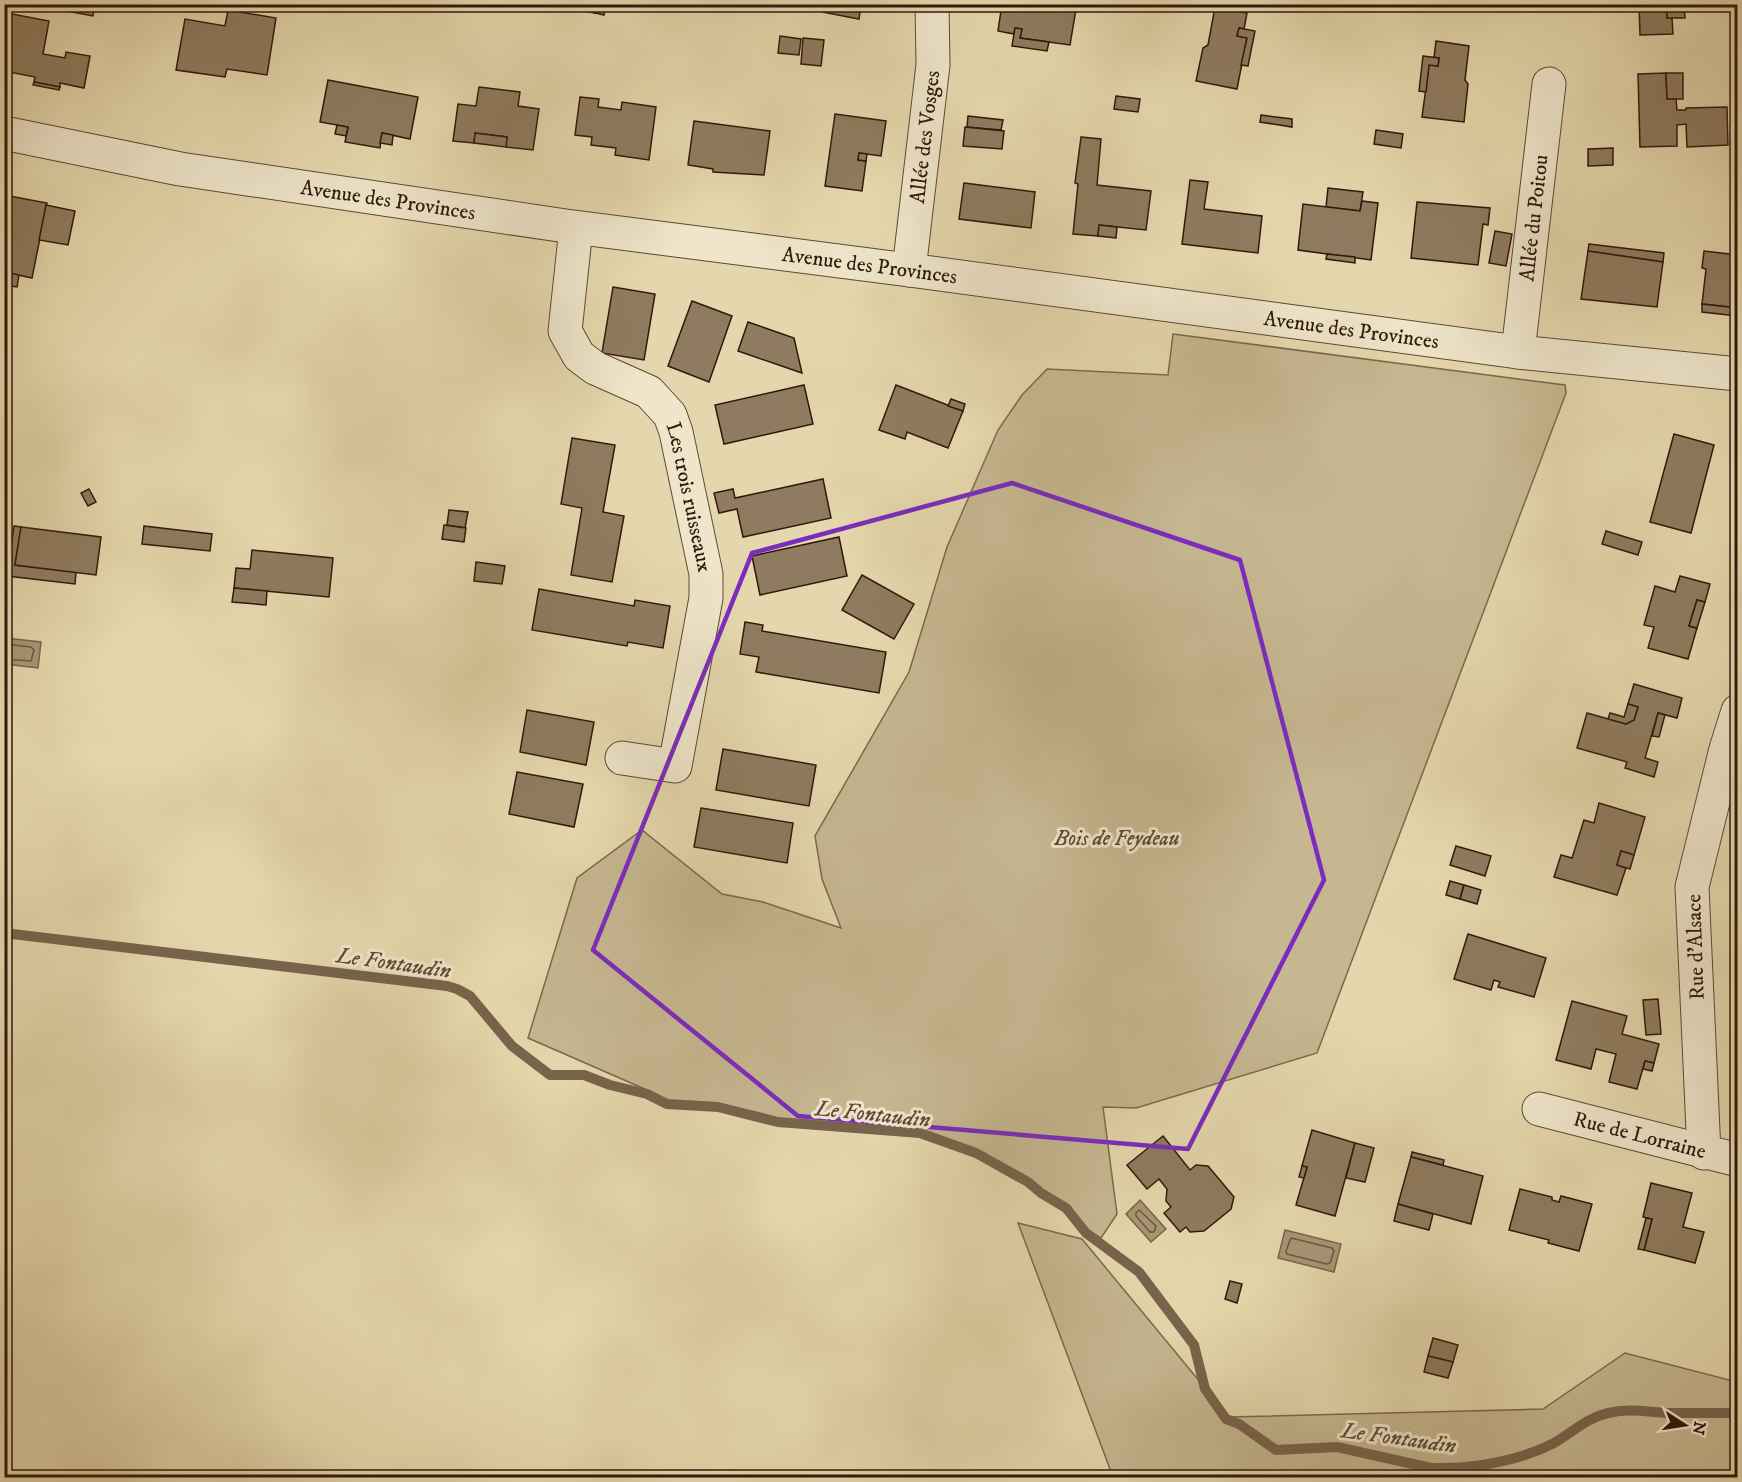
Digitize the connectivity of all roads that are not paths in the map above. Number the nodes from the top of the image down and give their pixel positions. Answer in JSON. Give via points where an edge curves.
{"nodes":[{"id":1,"x":932,"y":4,"type":"edge"},
{"id":2,"x":1549,"y":84,"type":"dead end"},
{"id":3,"x":4,"y":134,"type":"edge"},
{"id":4,"x":576,"y":228,"type":"junction"},
{"id":5,"x":909,"y":270,"type":"junction"},
{"id":6,"x":1518,"y":352,"type":"junction"},
{"id":7,"x":1737,"y":374,"type":"edge"},
{"id":8,"x":1737,"y":711,"type":"edge"},
{"id":9,"x":1732,"y":752,"type":"edge"},
{"id":10,"x":622,"y":758,"type":"dead end"},
{"id":11,"x":1539,"y":1109,"type":"dead end"},
{"id":12,"x":1704,"y":1153,"type":"junction"},
{"id":13,"x":1737,"y":1160,"type":"edge"}],
"edges":[{"from":1,"to":5,"type":"street","name":"Allée des Vosges","via":[[933,65]]},
{"from":2,"to":6,"type":"street","name":"Allée du Poitou"},
{"from":3,"to":4,"type":"street","name":"Avenue des Provinces","via":[[180,169]]},
{"from":4,"to":5,"type":"street","name":"Avenue des Provinces"},
{"from":4,"to":10,"type":"street","name":"Les trois ruisseaux","via":[[565,331],[579,356],[595,368],[650,392],[670,415],[706,574],[706,598],[675,766]]},
{"from":5,"to":6,"type":"street","name":"Avenue des Provinces"},
{"from":6,"to":7,"type":"street","name":"Avenue des Provinces"},
{"from":8,"to":9,"type":"street","name":"Rue d'Alsace"},
{"from":9,"to":12,"type":"street","name":"Rue d'Alsace","via":[[1692,887]]},
{"from":11,"to":12,"type":"street","name":"Rue de Lorraine"},
{"from":12,"to":13,"type":"street","name":"Rue de Lorraine"}]}
